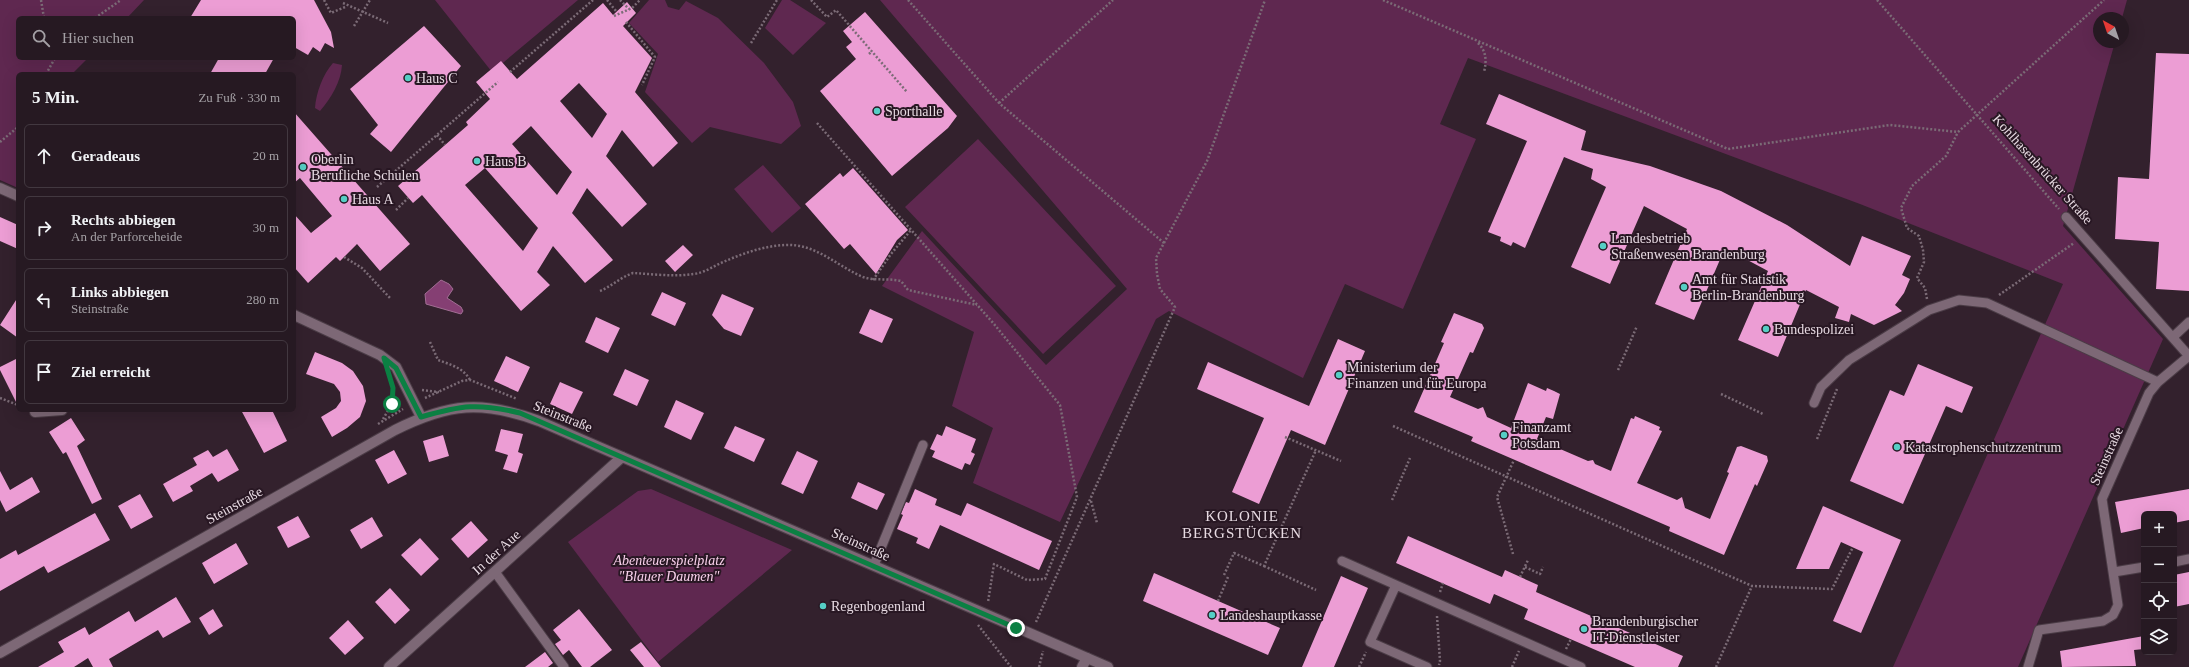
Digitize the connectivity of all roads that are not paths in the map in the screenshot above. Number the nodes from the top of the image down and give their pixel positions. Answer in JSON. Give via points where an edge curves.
{"nodes":[{"id":1,"x":0,"y":188,"type":"edge"},
{"id":2,"x":16,"y":195,"type":"edge"},
{"id":3,"x":2066,"y":217,"type":"road end"},
{"id":4,"x":296,"y":317,"type":"edge"},
{"id":5,"x":2189,"y":322,"type":"edge"},
{"id":6,"x":2173,"y":337,"type":"junction"},
{"id":7,"x":2189,"y":356,"type":"edge"},
{"id":8,"x":2158,"y":382,"type":"junction"},
{"id":9,"x":1814,"y":403,"type":"dead end"},
{"id":10,"x":421,"y":417,"type":"junction"},
{"id":11,"x":923,"y":445,"type":"dead end"},
{"id":12,"x":622,"y":456,"type":"junction"},
{"id":13,"x":2189,"y":559,"type":"edge"},
{"id":14,"x":1342,"y":561,"type":"dead end"},
{"id":15,"x":2177,"y":561,"type":"edge"},
{"id":16,"x":874,"y":565,"type":"junction"},
{"id":17,"x":2141,"y":568,"type":"edge"},
{"id":18,"x":495,"y":572,"type":"junction"},
{"id":19,"x":2114,"y":572,"type":"junction"},
{"id":20,"x":1396,"y":585,"type":"junction"},
{"id":21,"x":0,"y":653,"type":"edge"},
{"id":22,"x":1087,"y":658,"type":"junction"},
{"id":23,"x":389,"y":667,"type":"edge"},
{"id":24,"x":564,"y":667,"type":"edge"},
{"id":25,"x":1082,"y":667,"type":"edge"},
{"id":26,"x":1108,"y":667,"type":"edge"},
{"id":27,"x":1427,"y":667,"type":"edge"},
{"id":28,"x":1581,"y":667,"type":"edge"},
{"id":29,"x":2028,"y":667,"type":"edge"}],
"edges":[{"from":1,"to":2,"type":"street"},
{"from":3,"to":6,"type":"lane","name":"Kohlhasenbrücker Straße"},
{"from":4,"to":10,"type":"street","via":[[380,355],[396,368]]},
{"from":5,"to":6,"type":"lane"},
{"from":6,"to":7,"type":"lane","name":"Kohlhasenbrücker Straße"},
{"from":7,"to":8,"type":"lane","name":"Steinstraße"},
{"from":8,"to":9,"type":"lane","via":[[1987,303],[1959,300],[1929,310],[1849,360],[1821,387]]},
{"from":8,"to":19,"type":"lane","name":"Steinstraße","via":[[2149,393],[2102,499]]},
{"from":10,"to":12,"type":"street","name":"Steinstraße","via":[[461,407],[500,409],[539,421]]},
{"from":10,"to":21,"type":"street","name":"Steinstraße"},
{"from":11,"to":16,"type":"lane"},
{"from":12,"to":16,"type":"street","name":"Steinstraße"},
{"from":12,"to":18,"type":"street","name":"In der Aue"},
{"from":13,"to":15,"type":"lane"},
{"from":14,"to":20,"type":"lane"},
{"from":16,"to":22,"type":"street","name":"Steinstraße"},
{"from":17,"to":19,"type":"lane"},
{"from":18,"to":23,"type":"street","name":"In der Aue"},
{"from":18,"to":24,"type":"lane"},
{"from":19,"to":29,"type":"lane","name":"Steinstraße","via":[[2118,605],[2113,615],[2103,621],[2039,630]]},
{"from":20,"to":27,"type":"lane","via":[[1370,642]]},
{"from":20,"to":28,"type":"lane"},
{"from":22,"to":25,"type":"street"},
{"from":22,"to":26,"type":"street","name":"Steinstraße"}]}
